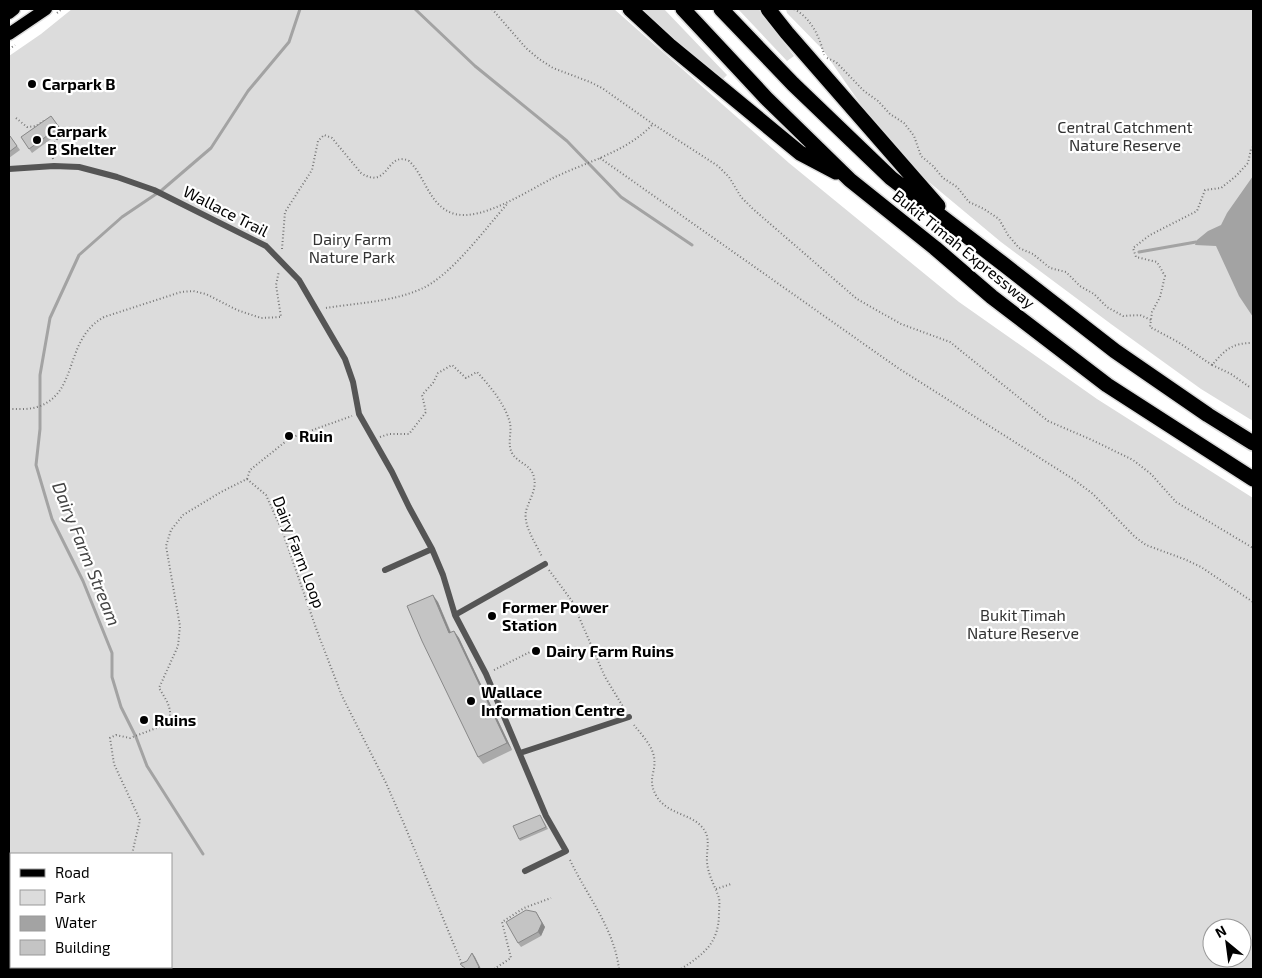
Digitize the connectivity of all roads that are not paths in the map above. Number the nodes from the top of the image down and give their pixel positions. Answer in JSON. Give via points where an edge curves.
{"nodes":[{"id":1,"x":14,"y":9,"type":"edge"},
{"id":2,"x":46,"y":9,"type":"edge"},
{"id":3,"x":630,"y":9,"type":"edge"},
{"id":4,"x":683,"y":9,"type":"edge"},
{"id":5,"x":721,"y":9,"type":"edge"},
{"id":6,"x":768,"y":9,"type":"edge"},
{"id":7,"x":9,"y":13,"type":"edge"},
{"id":8,"x":9,"y":34,"type":"edge"},
{"id":9,"x":9,"y":169,"type":"edge"},
{"id":10,"x":850,"y":180,"type":"junction"},
{"id":11,"x":958,"y":228,"type":"junction"},
{"id":12,"x":1253,"y":443,"type":"edge"},
{"id":13,"x":1253,"y":479,"type":"edge"},
{"id":14,"x":432,"y":550,"type":"junction"},
{"id":15,"x":545,"y":564,"type":"road end"},
{"id":16,"x":385,"y":570,"type":"dead end"},
{"id":17,"x":455,"y":615,"type":"junction"},
{"id":18,"x":629,"y":717,"type":"road end"},
{"id":19,"x":520,"y":753,"type":"junction"},
{"id":20,"x":525,"y":872,"type":"dead end"}],
"edges":[{"from":1,"to":7,"type":"main road"},
{"from":2,"to":8,"type":"main road"},
{"from":3,"to":10,"type":"highway","via":[[800,153]]},
{"from":4,"to":10,"type":"highway","name":"Bukit Timah Expressway","via":[[766,98]]},
{"from":5,"to":11,"type":"highway","name":"Bukit Timah Expressway","via":[[891,178]]},
{"from":6,"to":11,"type":"highway"},
{"from":9,"to":14,"type":"lane","name":"Wallace Trail","via":[[80,167],[117,176],[154,190],[266,246],[299,280],[345,359],[359,414]]},
{"from":10,"to":13,"type":"highway","name":"Bukit Timah Expressway","via":[[992,297],[1107,385]]},
{"from":11,"to":12,"type":"highway","name":"Bukit Timah Expressway","via":[[1115,351]]},
{"from":14,"to":16,"type":"lane"},
{"from":14,"to":17,"type":"lane","name":"Wallace Trail"},
{"from":15,"to":17,"type":"lane"},
{"from":17,"to":19,"type":"lane","name":"Wallace Trail","via":[[486,674]]},
{"from":18,"to":19,"type":"lane"},
{"from":19,"to":20,"type":"lane","name":"Wallace Trail","via":[[546,816],[566,851]]}]}
